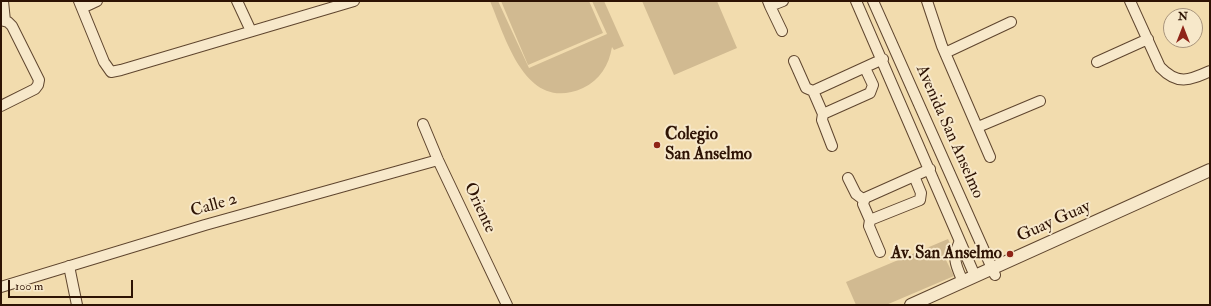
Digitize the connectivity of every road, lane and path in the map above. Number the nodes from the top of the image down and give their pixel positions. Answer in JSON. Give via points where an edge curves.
{"nodes":[{"id":1,"x":3,"y":1,"type":"edge"},
{"id":2,"x":97,"y":1,"type":"edge"},
{"id":3,"x":237,"y":1,"type":"edge"},
{"id":4,"x":354,"y":1,"type":"edge"},
{"id":5,"x":783,"y":1,"type":"edge"},
{"id":6,"x":856,"y":1,"type":"edge"},
{"id":7,"x":873,"y":1,"type":"edge"},
{"id":8,"x":927,"y":1,"type":"edge"},
{"id":9,"x":1130,"y":1,"type":"edge"},
{"id":10,"x":332,"y":4,"type":"edge"},
{"id":11,"x":769,"y":4,"type":"edge"},
{"id":12,"x":80,"y":5,"type":"edge"},
{"id":13,"x":3,"y":20,"type":"edge"},
{"id":14,"x":1011,"y":22,"type":"dead end"},
{"id":15,"x":251,"y":31,"type":"junction"},
{"id":16,"x":782,"y":31,"type":"dead end"},
{"id":17,"x":1148,"y":39,"type":"junction"},
{"id":18,"x":945,"y":53,"type":"junction"},
{"id":19,"x":883,"y":59,"type":"junction"},
{"id":20,"x":794,"y":61,"type":"dead end"},
{"id":21,"x":1097,"y":62,"type":"dead end"},
{"id":22,"x":865,"y":68,"type":"junction"},
{"id":23,"x":1210,"y":71,"type":"edge"},
{"id":24,"x":814,"y":91,"type":"junction"},
{"id":25,"x":1040,"y":101,"type":"dead end"},
{"id":26,"x":1,"y":106,"type":"edge"},
{"id":27,"x":823,"y":114,"type":"junction"},
{"id":28,"x":423,"y":124,"type":"dead end"},
{"id":29,"x":978,"y":127,"type":"junction"},
{"id":30,"x":832,"y":146,"type":"dead end"},
{"id":31,"x":990,"y":157,"type":"dead end"},
{"id":32,"x":438,"y":160,"type":"junction"},
{"id":33,"x":930,"y":169,"type":"junction"},
{"id":34,"x":1210,"y":170,"type":"edge"},
{"id":35,"x":914,"y":176,"type":"junction"},
{"id":36,"x":848,"y":178,"type":"dead end"},
{"id":37,"x":1210,"y":179,"type":"edge"},
{"id":38,"x":864,"y":200,"type":"junction"},
{"id":39,"x":870,"y":220,"type":"junction"},
{"id":40,"x":960,"y":243,"type":"junction"},
{"id":41,"x":880,"y":252,"type":"dead end"},
{"id":42,"x":1035,"y":253,"type":"junction"},
{"id":43,"x":69,"y":266,"type":"junction"},
{"id":44,"x":993,"y":272,"type":"junction"},
{"id":45,"x":975,"y":276,"type":"junction"},
{"id":46,"x":963,"y":282,"type":"junction"},
{"id":47,"x":1,"y":287,"type":"edge"},
{"id":48,"x":78,"y":305,"type":"edge"},
{"id":49,"x":507,"y":305,"type":"edge"},
{"id":50,"x":912,"y":305,"type":"edge"},
{"id":51,"x":929,"y":305,"type":"edge"}],
"edges":[{"from":1,"to":13,"type":"street"},
{"from":2,"to":12,"type":"street"},
{"from":3,"to":15,"type":"street"},
{"from":4,"to":10,"type":"street"},
{"from":5,"to":11,"type":"street"},
{"from":6,"to":19,"type":"street"},
{"from":7,"to":44,"type":"street","name":"Avenida San Anselmo"},
{"from":8,"to":18,"type":"street"},
{"from":9,"to":17,"type":"street"},
{"from":10,"to":15,"type":"street"},
{"from":11,"to":16,"type":"street"},
{"from":12,"to":15,"type":"street","via":[[104,62],[111,72]]},
{"from":13,"to":26,"type":"street","via":[[12,26],[39,78],[39,83],[35,89]]},
{"from":14,"to":18,"type":"street"},
{"from":17,"to":21,"type":"street"},
{"from":17,"to":23,"type":"street","via":[[1160,67],[1170,76],[1191,80]]},
{"from":18,"to":29,"type":"street"},
{"from":19,"to":22,"type":"street"},
{"from":19,"to":33,"type":"street"},
{"from":20,"to":24,"type":"street","via":[[806,88]]},
{"from":22,"to":24,"type":"street"},
{"from":22,"to":27,"type":"street","via":[[872,85],[870,92]]},
{"from":24,"to":27,"type":"street"},
{"from":25,"to":29,"type":"street"},
{"from":27,"to":30,"type":"street","via":[[822,120]]},
{"from":28,"to":32,"type":"street","name":"Oriente"},
{"from":29,"to":31,"type":"street"},
{"from":32,"to":43,"type":"street","name":"Calle 2"},
{"from":32,"to":49,"type":"street","name":"Oriente"},
{"from":33,"to":35,"type":"street"},
{"from":33,"to":40,"type":"street"},
{"from":34,"to":42,"type":"street","name":"Guay Guay"},
{"from":35,"to":38,"type":"street"},
{"from":35,"to":39,"type":"street","via":[[921,193],[920,200]]},
{"from":36,"to":38,"type":"street","via":[[856,194]]},
{"from":37,"to":42,"type":"street","name":"Guay Guay","via":[[1050,251]]},
{"from":38,"to":39,"type":"street","via":[[863,204]]},
{"from":39,"to":41,"type":"street","via":[[869,226]]},
{"from":40,"to":45,"type":"street"},
{"from":40,"to":46,"type":"street","via":[[954,261]]},
{"from":42,"to":44,"type":"street","name":"Guay Guay"},
{"from":43,"to":47,"type":"street","name":"Calle 2"},
{"from":43,"to":48,"type":"street"},
{"from":44,"to":45,"type":"street","name":"Guay Guay"},
{"from":44,"to":51,"type":"street","name":"Guay Guay"},
{"from":45,"to":46,"type":"street","name":"Guay Guay"},
{"from":46,"to":50,"type":"street","name":"Guay Guay"}]}
